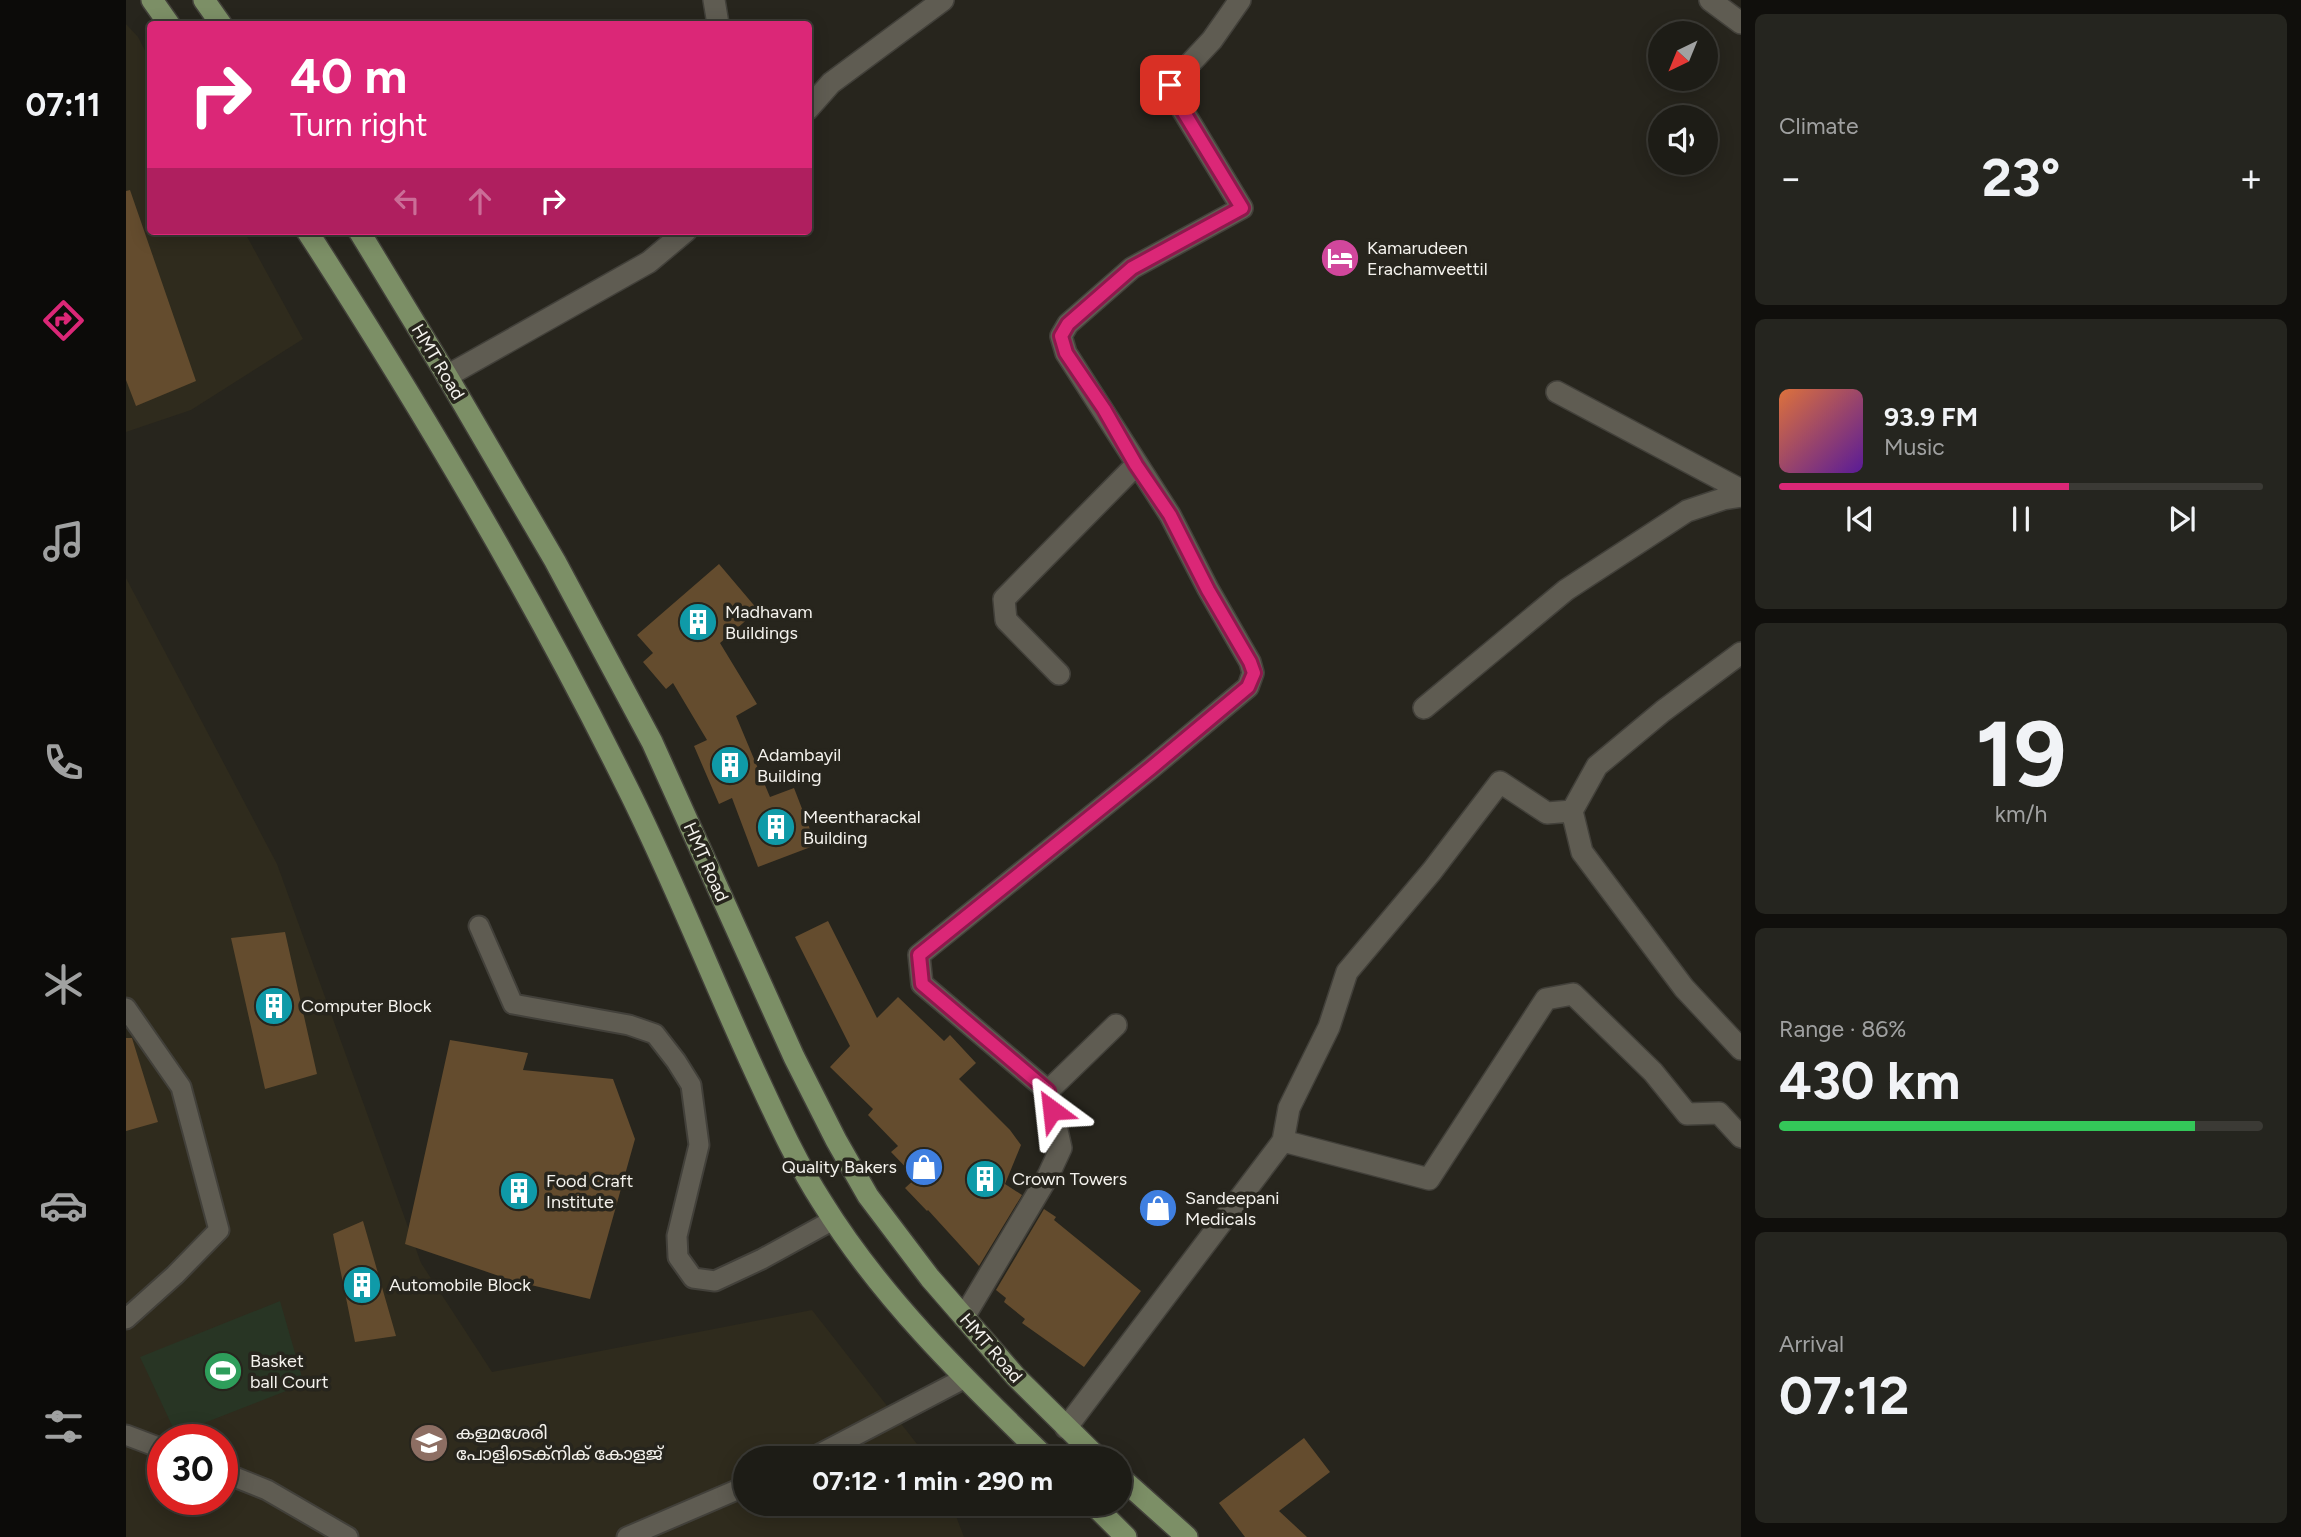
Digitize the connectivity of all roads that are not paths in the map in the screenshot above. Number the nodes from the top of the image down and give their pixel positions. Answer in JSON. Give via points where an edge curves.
{"nodes":[{"id":1,"x":152,"y":0,"type":"edge"},
{"id":2,"x":204,"y":0,"type":"edge"},
{"id":3,"x":714,"y":0,"type":"edge"},
{"id":4,"x":943,"y":0,"type":"edge"},
{"id":5,"x":1240,"y":0,"type":"edge"},
{"id":6,"x":1710,"y":0,"type":"edge"},
{"id":7,"x":167,"y":21,"type":"edge"},
{"id":8,"x":219,"y":21,"type":"edge"},
{"id":9,"x":718,"y":21,"type":"edge"},
{"id":10,"x":1741,"y":23,"type":"edge"},
{"id":11,"x":812,"y":105,"type":"edge"},
{"id":12,"x":310,"y":235,"type":"edge"},
{"id":13,"x":363,"y":235,"type":"edge"},
{"id":14,"x":681,"y":235,"type":"edge"},
{"id":15,"x":447,"y":376,"type":"junction"},
{"id":16,"x":1557,"y":391,"type":"dead end"},
{"id":17,"x":1136,"y":465,"type":"junction"},
{"id":18,"x":1741,"y":490,"type":"edge"},
{"id":19,"x":1741,"y":496,"type":"edge"},
{"id":20,"x":1741,"y":653,"type":"edge"},
{"id":21,"x":1059,"y":674,"type":"dead end"},
{"id":22,"x":1424,"y":708,"type":"dead end"},
{"id":23,"x":1572,"y":811,"type":"junction"},
{"id":24,"x":480,"y":926,"type":"dead end"},
{"id":25,"x":126,"y":1008,"type":"edge"},
{"id":26,"x":1115,"y":1025,"type":"dead end"},
{"id":27,"x":1741,"y":1049,"type":"edge"},
{"id":28,"x":1048,"y":1091,"type":"junction"},
{"id":29,"x":1741,"y":1137,"type":"edge"},
{"id":30,"x":1283,"y":1141,"type":"junction"},
{"id":31,"x":833,"y":1220,"type":"junction"},
{"id":32,"x":964,"y":1317,"type":"junction"},
{"id":33,"x":126,"y":1319,"type":"edge"},
{"id":34,"x":965,"y":1378,"type":"junction"},
{"id":35,"x":1066,"y":1428,"type":"junction"},
{"id":36,"x":126,"y":1435,"type":"edge"},
{"id":37,"x":147,"y":1443,"type":"edge"},
{"id":38,"x":835,"y":1446,"type":"edge"},
{"id":39,"x":1034,"y":1446,"type":"edge"},
{"id":40,"x":1085,"y":1446,"type":"edge"},
{"id":41,"x":238,"y":1478,"type":"edge"},
{"id":42,"x":1132,"y":1488,"type":"edge"},
{"id":43,"x":733,"y":1492,"type":"edge"},
{"id":44,"x":1105,"y":1516,"type":"edge"},
{"id":45,"x":348,"y":1537,"type":"edge"},
{"id":46,"x":627,"y":1537,"type":"edge"},
{"id":47,"x":1126,"y":1537,"type":"edge"},
{"id":48,"x":1187,"y":1537,"type":"edge"}],
"edges":[{"from":1,"to":7,"type":"main road"},
{"from":2,"to":8,"type":"main road"},
{"from":3,"to":9,"type":"street"},
{"from":4,"to":11,"type":"street","via":[[831,83]]},
{"from":5,"to":17,"type":"street","via":[[1212,40],[1170,85],[1242,208],[1132,268],[1068,324],[1061,336],[1066,353]]},
{"from":6,"to":10,"type":"street"},
{"from":12,"to":31,"type":"main road","via":[[378,341],[605,742],[654,840],[781,1129]]},
{"from":13,"to":15,"type":"main road","name":"HMT Road"},
{"from":14,"to":15,"type":"street","via":[[649,262]]},
{"from":15,"to":32,"type":"main road","name":"HMT Road","via":[[555,561],[652,742],[836,1140],[868,1196]]},
{"from":16,"to":18,"type":"street"},
{"from":17,"to":21,"type":"street","via":[[1004,599],[1006,620]]},
{"from":17,"to":28,"type":"street","via":[[1170,515],[1250,662],[1254,673],[1248,687],[919,955],[922,984]]},
{"from":19,"to":22,"type":"street","via":[[1687,511],[1566,590]]},
{"from":20,"to":23,"type":"street","via":[[1597,766]]},
{"from":23,"to":27,"type":"street","via":[[1583,852],[1684,988]]},
{"from":23,"to":30,"type":"street","via":[[1547,813],[1500,782],[1347,972],[1329,1027],[1289,1108]]},
{"from":24,"to":31,"type":"lane","via":[[513,1004],[655,1034],[691,1085],[699,1145],[677,1236],[678,1257],[693,1278],[715,1281]]},
{"from":25,"to":33,"type":"lane","via":[[181,1087],[219,1230]]},
{"from":26,"to":28,"type":"street"},
{"from":28,"to":32,"type":"street","via":[[1061,1147]]},
{"from":29,"to":30,"type":"street","via":[[1719,1113],[1688,1114],[1653,1072],[1573,994],[1546,999],[1429,1179]]},
{"from":30,"to":35,"type":"street"},
{"from":31,"to":34,"type":"main road","via":[[894,1301]]},
{"from":32,"to":35,"type":"main road","name":"HMT Road"},
{"from":34,"to":38,"type":"lane"},
{"from":34,"to":39,"type":"main road"},
{"from":35,"to":40,"type":"main road","name":"HMT Road"},
{"from":36,"to":37,"type":"lane"},
{"from":41,"to":45,"type":"lane"},
{"from":42,"to":48,"type":"main road"},
{"from":43,"to":46,"type":"lane"},
{"from":44,"to":47,"type":"main road"}]}
